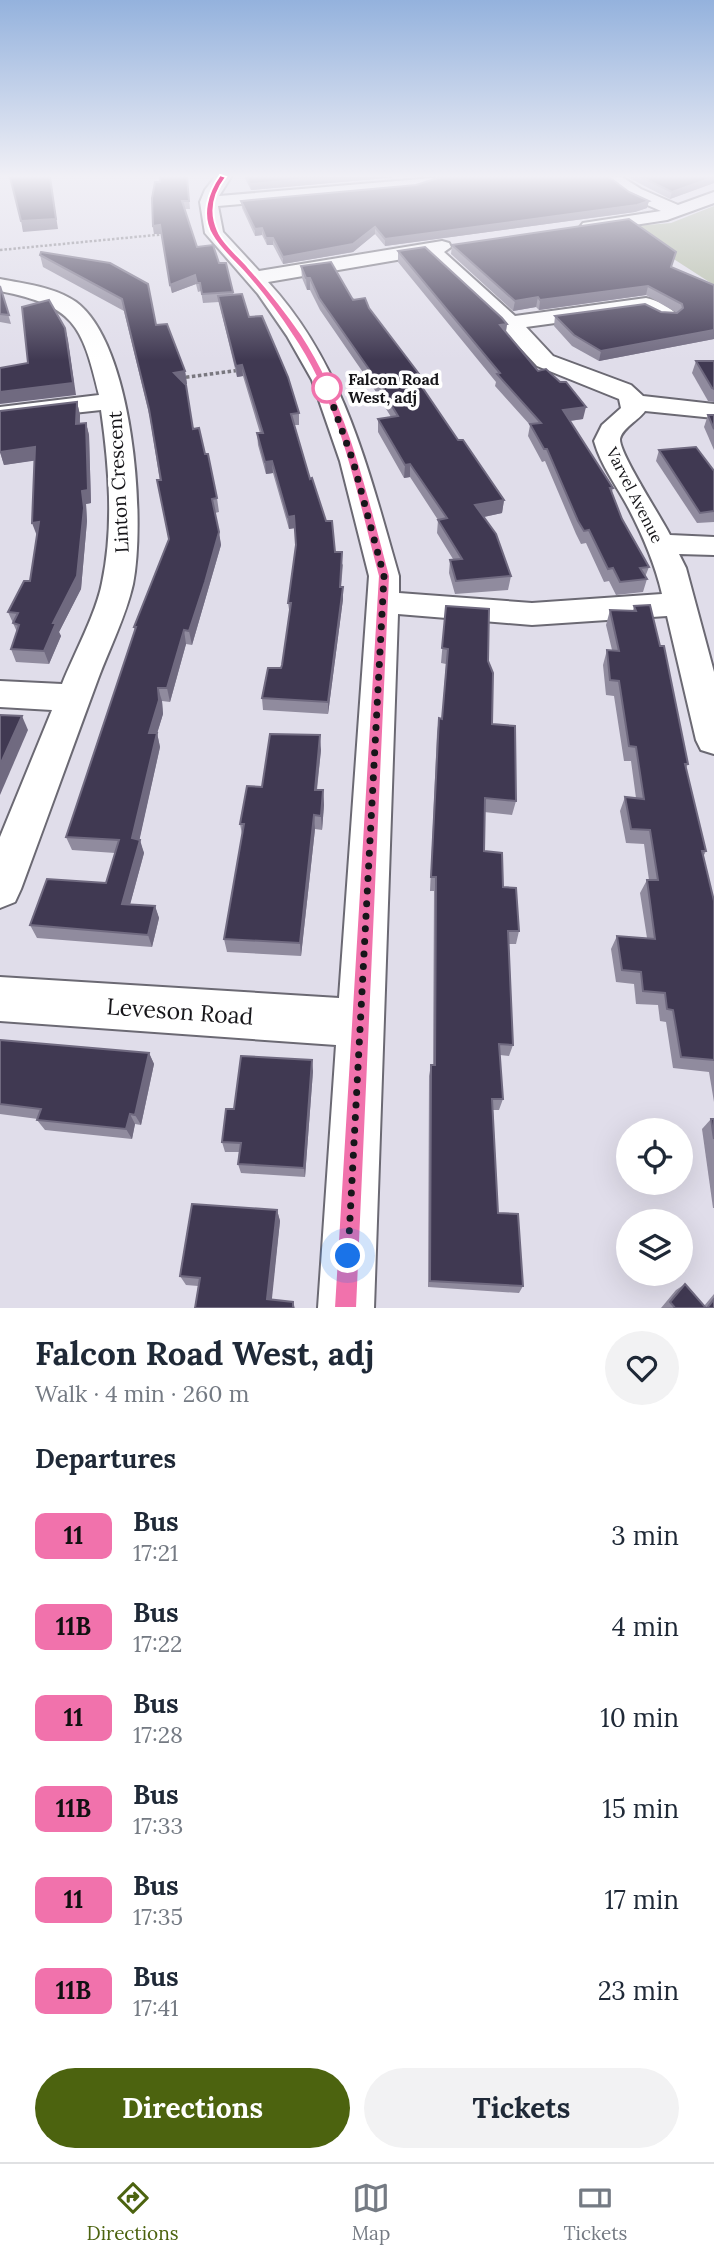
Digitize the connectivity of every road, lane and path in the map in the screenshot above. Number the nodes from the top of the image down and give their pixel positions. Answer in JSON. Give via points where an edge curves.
{"nodes":[{"id":1,"x":55,"y":238,"type":"edge"},
{"id":2,"x":233,"y":238,"type":"edge"},
{"id":3,"x":458,"y":245,"type":"edge"},
{"id":4,"x":430,"y":249,"type":"junction"},
{"id":5,"x":0,"y":250,"type":"edge"},
{"id":6,"x":254,"y":278,"type":"junction"},
{"id":7,"x":0,"y":285,"type":"edge"},
{"id":8,"x":667,"y":316,"type":"edge"},
{"id":9,"x":510,"y":323,"type":"junction"},
{"id":10,"x":246,"y":370,"type":"edge"},
{"id":11,"x":178,"y":378,"type":"edge"},
{"id":12,"x":114,"y":401,"type":"junction"},
{"id":13,"x":633,"y":402,"type":"junction"},
{"id":14,"x":714,"y":411,"type":"edge"},
{"id":15,"x":0,"y":414,"type":"edge"},
{"id":16,"x":660,"y":544,"type":"junction"},
{"id":17,"x":714,"y":546,"type":"edge"},
{"id":18,"x":384,"y":603,"type":"junction"},
{"id":19,"x":680,"y":604,"type":"junction"},
{"id":20,"x":0,"y":694,"type":"edge"},
{"id":21,"x":73,"y":698,"type":"junction"},
{"id":22,"x":714,"y":740,"type":"edge"},
{"id":23,"x":0,"y":889,"type":"edge"},
{"id":24,"x":0,"y":999,"type":"edge"},
{"id":25,"x":360,"y":1023,"type":"junction"},
{"id":26,"x":346,"y":1308,"type":"edge"}],
"edges":[{"from":1,"to":5,"type":"path"},
{"from":2,"to":6,"type":"street"},
{"from":3,"to":4,"type":"street"},
{"from":4,"to":6,"type":"street"},
{"from":4,"to":9,"type":"street"},
{"from":6,"to":18,"type":"street","via":[[324,380],[384,576]]},
{"from":7,"to":12,"type":"street","name":"Linton Crescent","via":[[40,293],[73,309],[91,328]]},
{"from":8,"to":9,"type":"street","via":[[643,302]]},
{"from":9,"to":13,"type":"street","via":[[545,361],[622,390]]},
{"from":10,"to":11,"type":"path"},
{"from":12,"to":15,"type":"street"},
{"from":12,"to":21,"type":"street","name":"Linton Crescent","via":[[120,445],[122,561],[117,586]]},
{"from":13,"to":14,"type":"street"},
{"from":13,"to":16,"type":"street","name":"Varvel Avenue","via":[[633,410],[611,429],[607,441]]},
{"from":16,"to":17,"type":"street"},
{"from":16,"to":19,"type":"street","name":"Varvel Avenue"},
{"from":18,"to":19,"type":"street","via":[[532,614]]},
{"from":18,"to":25,"type":"street"},
{"from":19,"to":22,"type":"street","name":"Varvel Avenue"},
{"from":20,"to":21,"type":"street"},
{"from":21,"to":23,"type":"street","name":"Linton Crescent"},
{"from":24,"to":25,"type":"street","name":"Leveson Road"},
{"from":25,"to":26,"type":"street"}]}
